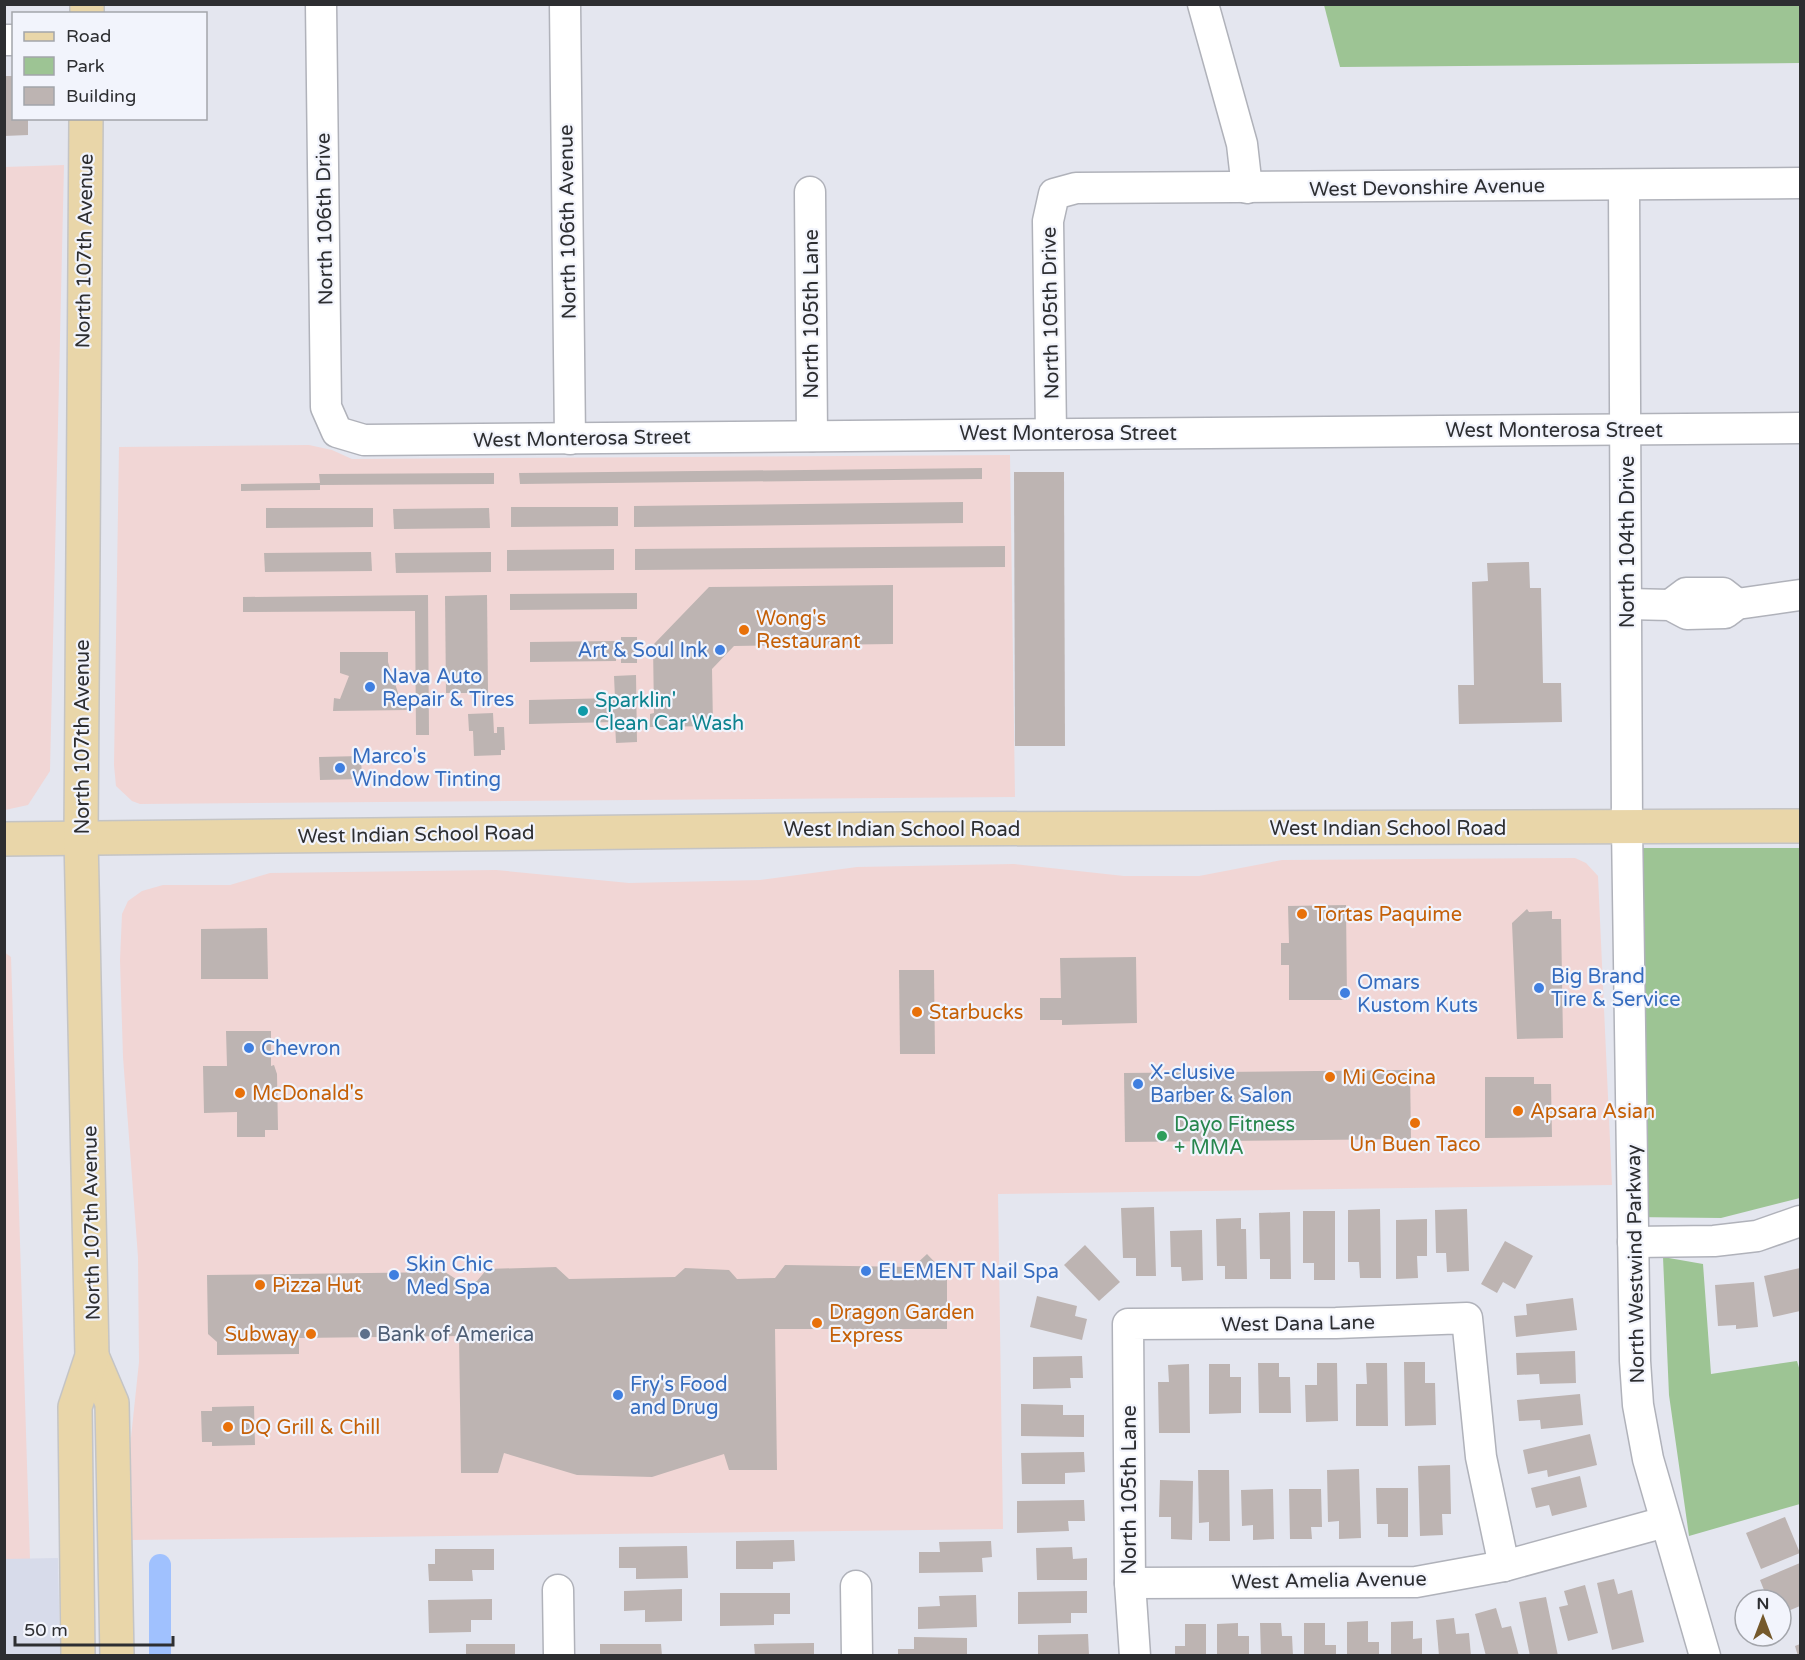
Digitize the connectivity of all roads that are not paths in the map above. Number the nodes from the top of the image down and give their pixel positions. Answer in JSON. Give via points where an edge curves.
{"nodes":[{"id":1,"x":321,"y":4,"type":"edge"},
{"id":2,"x":565,"y":4,"type":"edge"},
{"id":3,"x":1203,"y":4,"type":"edge"},
{"id":4,"x":86,"y":120,"type":"edge"},
{"id":5,"x":1800,"y":183,"type":"edge"},
{"id":6,"x":1624,"y":185,"type":"junction"},
{"id":7,"x":1247,"y":188,"type":"junction"},
{"id":8,"x":810,"y":192,"type":"dead end"},
{"id":9,"x":1054,"y":194,"type":"joint"},
{"id":10,"x":1800,"y":428,"type":"edge"},
{"id":11,"x":1627,"y":429,"type":"junction"},
{"id":12,"x":337,"y":432,"type":"joint"},
{"id":13,"x":1051,"y":433,"type":"junction"},
{"id":14,"x":812,"y":436,"type":"junction"},
{"id":15,"x":570,"y":439,"type":"junction"},
{"id":16,"x":1800,"y":595,"type":"edge"},
{"id":17,"x":1628,"y":604,"type":"junction"},
{"id":18,"x":1800,"y":826,"type":"edge"},
{"id":19,"x":1627,"y":827,"type":"junction"},
{"id":20,"x":81,"y":837,"type":"junction"},
{"id":21,"x":4,"y":839,"type":"edge"},
{"id":22,"x":1800,"y":1221,"type":"edge"},
{"id":23,"x":1633,"y":1242,"type":"junction"},
{"id":24,"x":1128,"y":1324,"type":"joint"},
{"id":25,"x":92,"y":1356,"type":"junction"},
{"id":26,"x":1665,"y":1522,"type":"junction"},
{"id":27,"x":1504,"y":1566,"type":"junction"},
{"id":28,"x":1130,"y":1583,"type":"junction"},
{"id":29,"x":856,"y":1586,"type":"dead end"},
{"id":30,"x":558,"y":1590,"type":"dead end"},
{"id":31,"x":78,"y":1656,"type":"edge"},
{"id":32,"x":117,"y":1656,"type":"edge"},
{"id":33,"x":559,"y":1656,"type":"edge"},
{"id":34,"x":857,"y":1656,"type":"edge"},
{"id":35,"x":1135,"y":1656,"type":"edge"},
{"id":36,"x":1705,"y":1656,"type":"edge"}],
"edges":[{"from":1,"to":12,"type":"street","name":"North 106th Drive","via":[[326,407]]},
{"from":2,"to":15,"type":"street","name":"North 106th Avenue"},
{"from":3,"to":7,"type":"street","via":[[1242,144]]},
{"from":4,"to":20,"type":"main road","name":"North 107th Avenue"},
{"from":5,"to":6,"type":"street","name":"West Devonshire Avenue"},
{"from":6,"to":7,"type":"street","name":"West Devonshire Avenue"},
{"from":6,"to":11,"type":"street","name":"North 104th Drive"},
{"from":7,"to":9,"type":"street","name":"West Devonshire Avenue","via":[[1076,188]]},
{"from":8,"to":14,"type":"street","name":"North 105th Lane"},
{"from":9,"to":13,"type":"street","name":"North 105th Drive","via":[[1048,221]]},
{"from":10,"to":11,"type":"street","name":"West Monterosa Street"},
{"from":11,"to":13,"type":"street","name":"West Monterosa Street"},
{"from":11,"to":17,"type":"street","name":"North 104th Drive"},
{"from":12,"to":15,"type":"street","name":"West Monterosa Street","via":[[364,440]]},
{"from":13,"to":14,"type":"street","name":"West Monterosa Street"},
{"from":14,"to":15,"type":"street","name":"West Monterosa Street"},
{"from":16,"to":17,"type":"street","via":[[1737,604],[1723,593],[1702,603],[1686,593],[1670,605]]},
{"from":17,"to":19,"type":"street","name":"North 104th Drive"},
{"from":18,"to":19,"type":"main road","name":"West Indian School Road"},
{"from":19,"to":20,"type":"main road","name":"West Indian School Road"},
{"from":19,"to":23,"type":"street","name":"North Westwind Parkway"},
{"from":20,"to":21,"type":"main road","name":"West Indian School Road"},
{"from":20,"to":25,"type":"main road","name":"North 107th Avenue"},
{"from":22,"to":23,"type":"street","via":[[1757,1236]]},
{"from":23,"to":26,"type":"street","name":"North Westwind Parkway","via":[[1638,1405]]},
{"from":24,"to":27,"type":"street","name":"West Dana Lane","via":[[1467,1318],[1480,1457]]},
{"from":24,"to":28,"type":"street","name":"North 105th Lane"},
{"from":25,"to":31,"type":"main road","name":"North 107th Avenue","via":[[75,1407]]},
{"from":25,"to":32,"type":"main road","name":"North 107th Avenue","via":[[112,1403]]},
{"from":26,"to":27,"type":"street","name":"West Amelia Avenue"},
{"from":26,"to":36,"type":"street","name":"North Westwind Parkway"},
{"from":27,"to":28,"type":"street","name":"West Amelia Avenue","via":[[1416,1582]]},
{"from":28,"to":35,"type":"street","name":"North 105th Lane"},
{"from":29,"to":34,"type":"street"},
{"from":30,"to":33,"type":"street"}]}
